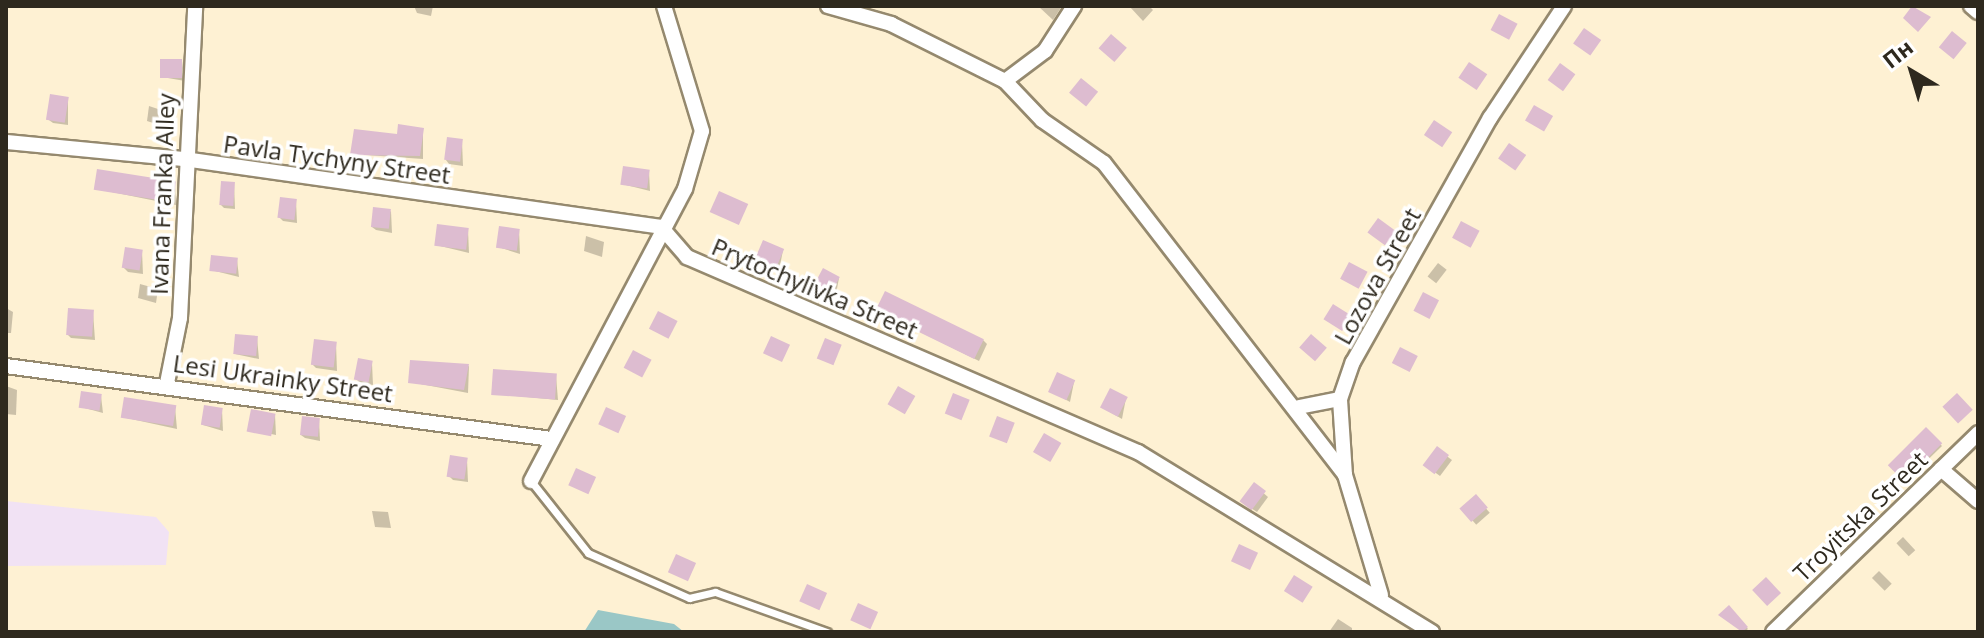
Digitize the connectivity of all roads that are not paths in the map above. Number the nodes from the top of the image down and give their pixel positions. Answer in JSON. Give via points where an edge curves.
{"nodes":[{"id":1,"x":195,"y":6,"type":"edge"},
{"id":2,"x":664,"y":6,"type":"edge"},
{"id":3,"x":828,"y":6,"type":"edge"},
{"id":4,"x":1074,"y":6,"type":"edge"},
{"id":5,"x":1564,"y":6,"type":"edge"},
{"id":6,"x":1971,"y":6,"type":"edge"},
{"id":7,"x":1978,"y":12,"type":"edge"},
{"id":8,"x":1005,"y":81,"type":"junction"},
{"id":9,"x":6,"y":142,"type":"edge"},
{"id":10,"x":184,"y":159,"type":"junction"},
{"id":11,"x":661,"y":227,"type":"junction"},
{"id":12,"x":6,"y":366,"type":"edge"},
{"id":13,"x":167,"y":383,"type":"junction"},
{"id":14,"x":1340,"y":399,"type":"junction"},
{"id":15,"x":1299,"y":407,"type":"junction"},
{"id":16,"x":1978,"y":433,"type":"edge"},
{"id":17,"x":552,"y":439,"type":"junction"},
{"id":18,"x":1941,"y":469,"type":"junction"},
{"id":19,"x":1345,"y":475,"type":"junction"},
{"id":20,"x":531,"y":481,"type":"joint"},
{"id":21,"x":1978,"y":501,"type":"edge"},
{"id":22,"x":1381,"y":595,"type":"junction"},
{"id":23,"x":827,"y":632,"type":"edge"},
{"id":24,"x":1432,"y":632,"type":"edge"},
{"id":25,"x":1773,"y":632,"type":"edge"}],
"edges":[{"from":1,"to":10,"type":"street","name":"Ivana Franka Alley"},
{"from":2,"to":11,"type":"street","via":[[702,131],[685,189]]},
{"from":3,"to":8,"type":"street","via":[[891,24]]},
{"from":4,"to":8,"type":"street","via":[[1045,51]]},
{"from":5,"to":14,"type":"street","name":"Lozova Street","via":[[1476,144],[1353,362]]},
{"from":6,"to":7,"type":"street"},
{"from":8,"to":15,"type":"street","via":[[1042,120],[1104,163]]},
{"from":9,"to":10,"type":"street","name":"Pavla Tychyny Street"},
{"from":10,"to":11,"type":"street","name":"Pavla Tychyny Street"},
{"from":10,"to":13,"type":"street","name":"Ivana Franka Alley","via":[[180,318]]},
{"from":11,"to":17,"type":"street"},
{"from":11,"to":22,"type":"street","name":"Prytochylivka Street","via":[[687,257],[1138,452]]},
{"from":12,"to":13,"type":"street","name":"Lesi Ukrainky Street"},
{"from":13,"to":17,"type":"street","name":"Lesi Ukrainky Street"},
{"from":14,"to":15,"type":"street"},
{"from":14,"to":19,"type":"street","name":"Lozova Street"},
{"from":15,"to":19,"type":"street"},
{"from":16,"to":18,"type":"street","name":"Troyitska Street"},
{"from":17,"to":20,"type":"street"},
{"from":18,"to":21,"type":"street"},
{"from":18,"to":25,"type":"street","name":"Troyitska Street"},
{"from":19,"to":22,"type":"street","name":"Lozova Street"},
{"from":20,"to":23,"type":"lane","via":[[588,553],[689,598],[715,592]]},
{"from":22,"to":24,"type":"street","name":"Prytochylivka Street"}]}
